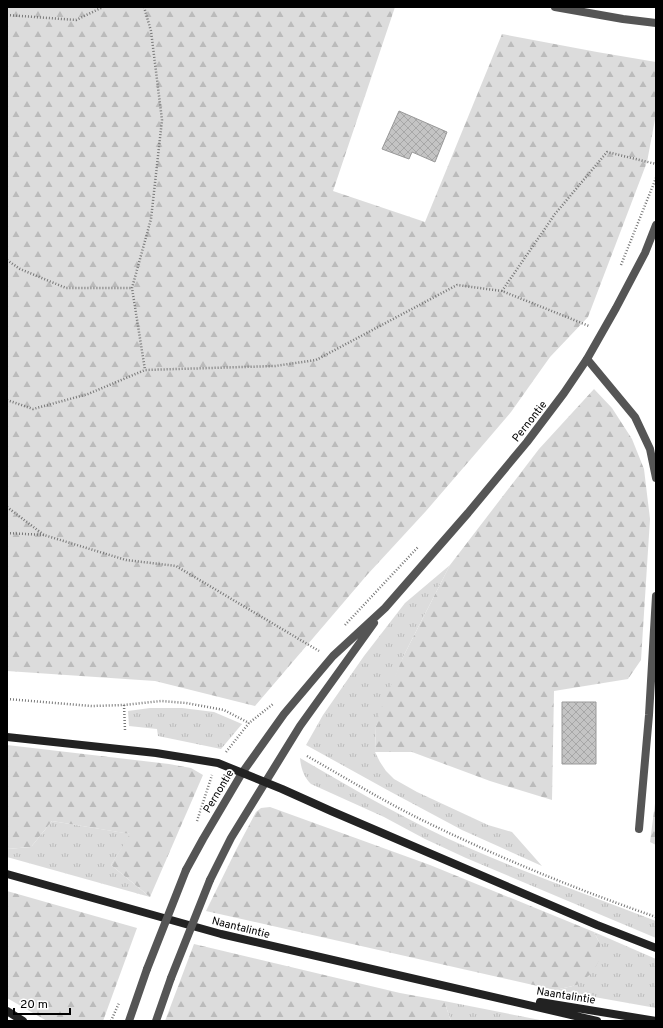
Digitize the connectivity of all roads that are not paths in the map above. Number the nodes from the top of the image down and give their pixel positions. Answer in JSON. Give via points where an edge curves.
{"nodes":[{"id":1,"x":555,"y":7,"type":"edge"},
{"id":2,"x":656,"y":23,"type":"edge"},
{"id":3,"x":656,"y":225,"type":"edge"},
{"id":4,"x":587,"y":359,"type":"junction"},
{"id":5,"x":656,"y":478,"type":"edge"},
{"id":6,"x":656,"y":596,"type":"edge"},
{"id":7,"x":385,"y":608,"type":"junction"},
{"id":8,"x":652,"y":715,"type":"edge"},
{"id":9,"x":7,"y":737,"type":"edge"},
{"id":10,"x":242,"y":773,"type":"junction"},
{"id":11,"x":266,"y":782,"type":"junction"},
{"id":12,"x":639,"y":829,"type":"dead end"},
{"id":13,"x":7,"y":874,"type":"edge"},
{"id":14,"x":656,"y":948,"type":"edge"},
{"id":15,"x":472,"y":992,"type":"junction"},
{"id":16,"x":7,"y":1011,"type":"edge"},
{"id":17,"x":23,"y":1021,"type":"edge"},
{"id":18,"x":129,"y":1021,"type":"edge"},
{"id":19,"x":156,"y":1021,"type":"edge"},
{"id":20,"x":598,"y":1021,"type":"edge"},
{"id":21,"x":656,"y":1021,"type":"edge"}],
"edges":[{"from":1,"to":2,"type":"street"},
{"from":3,"to":4,"type":"street","name":"Pernontie","via":[[645,253]]},
{"from":4,"to":5,"type":"street","via":[[635,417],[650,449]]},
{"from":4,"to":7,"type":"street","name":"Pernontie","via":[[527,442]]},
{"from":6,"to":8,"type":"street"},
{"from":7,"to":10,"type":"street","name":"Pernontie","via":[[333,656],[284,714]]},
{"from":7,"to":11,"type":"street","name":"Pernontie","via":[[300,726]]},
{"from":8,"to":12,"type":"street"},
{"from":9,"to":10,"type":"main road","via":[[156,753],[218,763]]},
{"from":10,"to":11,"type":"main road"},
{"from":10,"to":18,"type":"street","name":"Pernontie","bridge":true,"via":[[186,870]]},
{"from":11,"to":14,"type":"main road"},
{"from":11,"to":19,"type":"street","name":"Pernontie","bridge":true,"via":[[231,838],[210,880]]},
{"from":13,"to":15,"type":"main road","name":"Naantalintie","via":[[221,934]]},
{"from":15,"to":20,"type":"main road","name":"Naantalintie"},
{"from":15,"to":21,"type":"main road","name":"Naantalintie"},
{"from":16,"to":17,"type":"main road"}]}
